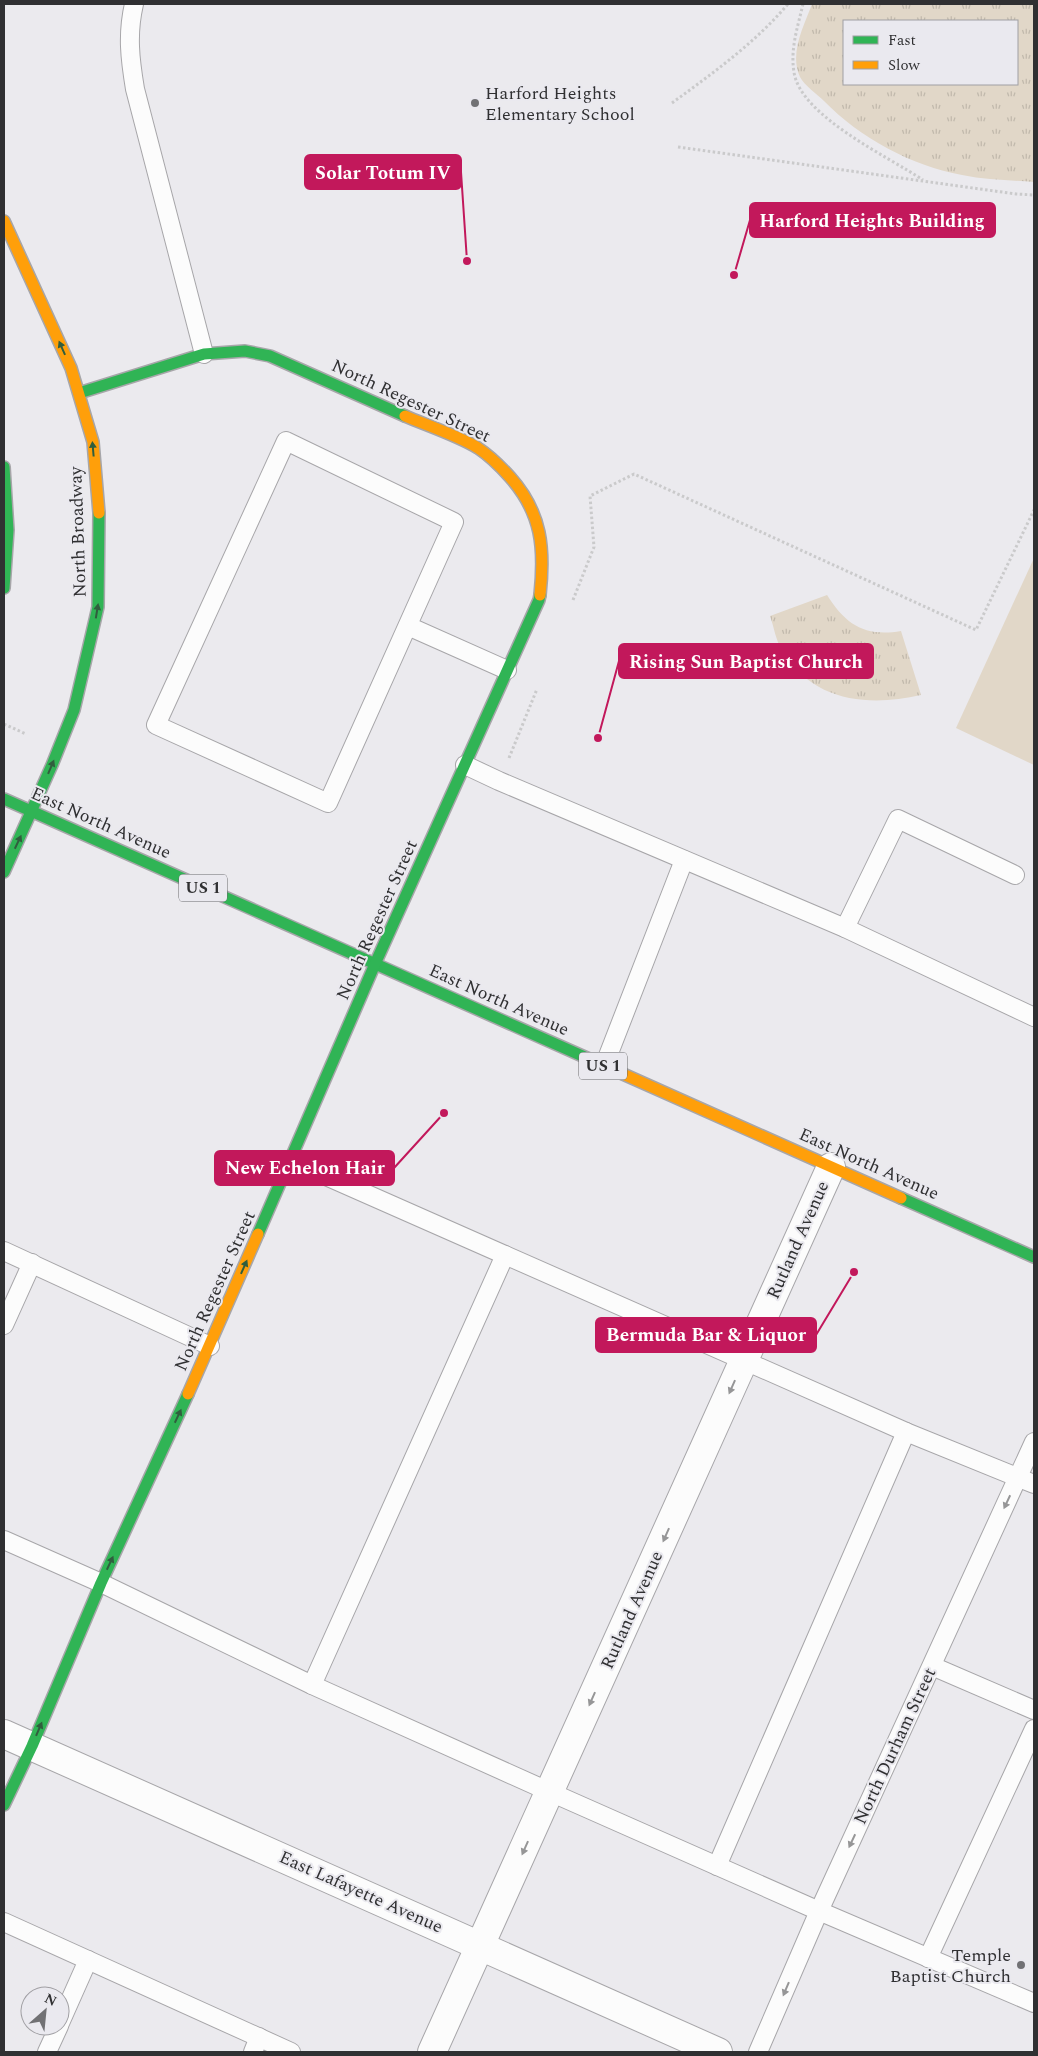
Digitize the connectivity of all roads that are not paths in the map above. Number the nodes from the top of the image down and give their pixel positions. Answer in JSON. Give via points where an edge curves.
{"nodes":[{"id":1,"x":134,"y":4,"type":"edge"},
{"id":2,"x":4,"y":221,"type":"edge"},
{"id":3,"x":204,"y":354,"type":"junction"},
{"id":4,"x":79,"y":393,"type":"junction"},
{"id":5,"x":4,"y":466,"type":"edge"},
{"id":6,"x":4,"y":588,"type":"edge"},
{"id":7,"x":408,"y":626,"type":"junction"},
{"id":8,"x":508,"y":670,"type":"junction"},
{"id":9,"x":465,"y":765,"type":"junction"},
{"id":10,"x":4,"y":799,"type":"edge"},
{"id":11,"x":32,"y":811,"type":"junction"},
{"id":12,"x":684,"y":860,"type":"junction"},
{"id":13,"x":4,"y":872,"type":"edge"},
{"id":14,"x":1015,"y":875,"type":"dead end"},
{"id":15,"x":844,"y":928,"type":"junction"},
{"id":16,"x":375,"y":964,"type":"junction"},
{"id":17,"x":1034,"y":1017,"type":"edge"},
{"id":18,"x":604,"y":1066,"type":"junction"},
{"id":19,"x":292,"y":1161,"type":"junction"},
{"id":20,"x":831,"y":1167,"type":"junction"},
{"id":21,"x":4,"y":1251,"type":"edge"},
{"id":22,"x":505,"y":1255,"type":"junction"},
{"id":23,"x":1034,"y":1257,"type":"edge"},
{"id":24,"x":32,"y":1263,"type":"junction"},
{"id":25,"x":4,"y":1325,"type":"edge"},
{"id":26,"x":210,"y":1346,"type":"junction"},
{"id":27,"x":744,"y":1361,"type":"junction"},
{"id":28,"x":906,"y":1432,"type":"junction"},
{"id":29,"x":1034,"y":1442,"type":"edge"},
{"id":30,"x":1018,"y":1477,"type":"junction"},
{"id":31,"x":1034,"y":1484,"type":"edge"},
{"id":32,"x":4,"y":1540,"type":"edge"},
{"id":33,"x":101,"y":1583,"type":"junction"},
{"id":34,"x":932,"y":1666,"type":"junction"},
{"id":35,"x":312,"y":1685,"type":"junction"},
{"id":36,"x":1034,"y":1710,"type":"edge"},
{"id":37,"x":1034,"y":1729,"type":"edge"},
{"id":38,"x":4,"y":1734,"type":"edge"},
{"id":39,"x":32,"y":1746,"type":"junction"},
{"id":40,"x":550,"y":1792,"type":"junction"},
{"id":41,"x":4,"y":1805,"type":"edge"},
{"id":42,"x":717,"y":1866,"type":"junction"},
{"id":43,"x":819,"y":1911,"type":"junction"},
{"id":44,"x":4,"y":1922,"type":"edge"},
{"id":45,"x":481,"y":1946,"type":"junction"},
{"id":46,"x":928,"y":1958,"type":"junction"},
{"id":47,"x":88,"y":1960,"type":"junction"},
{"id":48,"x":70,"y":2000,"type":"edge"},
{"id":49,"x":1034,"y":2003,"type":"edge"},
{"id":50,"x":54,"y":2036,"type":"edge"},
{"id":51,"x":256,"y":2045,"type":"edge"},
{"id":52,"x":47,"y":2052,"type":"edge"},
{"id":53,"x":291,"y":2052,"type":"edge"},
{"id":54,"x":432,"y":2052,"type":"edge"},
{"id":55,"x":718,"y":2052,"type":"edge"},
{"id":56,"x":758,"y":2052,"type":"edge"}],
"edges":[{"from":1,"to":3,"type":"lane","via":[[129,52],[135,89]]},
{"from":4,"to":2,"type":"main road","name":"North Broadway","one_way":true,"via":[[71,368]]},
{"from":3,"to":4,"type":"main road","name":"North Regester Street"},
{"from":3,"to":8,"type":"main road","name":"North Regester Street","via":[[245,351],[270,356],[478,448],[501,466],[524,491],[539,526],[544,562],[539,600]]},
{"from":11,"to":4,"type":"main road","name":"North Broadway","one_way":true,"via":[[74,710],[98,607],[100,529],[93,442]]},
{"from":5,"to":6,"type":"main road","via":[[8,530]]},
{"from":7,"to":7,"type":"lane","via":[[328,803],[156,725],[286,441],[454,522]]},
{"from":7,"to":8,"type":"lane"},
{"from":8,"to":9,"type":"main road","name":"North Regester Street"},
{"from":9,"to":12,"type":"lane"},
{"from":9,"to":16,"type":"main road","name":"North Regester Street"},
{"from":10,"to":11,"type":"main road","name":"East North Avenue","number":"US 1"},
{"from":13,"to":11,"type":"main road","name":"North Broadway","one_way":true},
{"from":11,"to":16,"type":"main road","name":"East North Avenue","number":"US 1"},
{"from":12,"to":15,"type":"lane"},
{"from":12,"to":18,"type":"lane"},
{"from":14,"to":15,"type":"lane","via":[[898,819]]},
{"from":15,"to":17,"type":"lane"},
{"from":16,"to":18,"type":"main road","name":"East North Avenue","number":"US 1"},
{"from":16,"to":19,"type":"main road","name":"North Regester Street"},
{"from":18,"to":20,"type":"main road","name":"East North Avenue","number":"US 1"},
{"from":19,"to":22,"type":"lane"},
{"from":26,"to":19,"type":"main road","name":"North Regester Street","one_way":true},
{"from":20,"to":23,"type":"main road","name":"East North Avenue","number":"US 1"},
{"from":20,"to":27,"type":"street","name":"Rutland Avenue"},
{"from":21,"to":24,"type":"lane"},
{"from":22,"to":27,"type":"lane"},
{"from":22,"to":35,"type":"lane"},
{"from":24,"to":25,"type":"lane"},
{"from":24,"to":26,"type":"lane"},
{"from":33,"to":26,"type":"main road","name":"North Regester Street","one_way":true},
{"from":27,"to":28,"type":"lane"},
{"from":27,"to":40,"type":"street","name":"Rutland Avenue","one_way":true},
{"from":28,"to":30,"type":"lane"},
{"from":28,"to":42,"type":"lane"},
{"from":29,"to":30,"type":"lane","name":"North Durham Street"},
{"from":30,"to":31,"type":"lane"},
{"from":30,"to":34,"type":"lane","name":"North Durham Street","one_way":true},
{"from":32,"to":33,"type":"lane"},
{"from":33,"to":35,"type":"lane"},
{"from":39,"to":33,"type":"main road","name":"North Regester Street","one_way":true},
{"from":34,"to":36,"type":"lane"},
{"from":34,"to":43,"type":"lane","name":"North Durham Street","one_way":true},
{"from":35,"to":40,"type":"lane"},
{"from":37,"to":46,"type":"lane"},
{"from":38,"to":39,"type":"street","name":"East Lafayette Avenue"},
{"from":39,"to":41,"type":"main road","name":"North Regester Street"},
{"from":39,"to":45,"type":"street","name":"East Lafayette Avenue"},
{"from":40,"to":42,"type":"lane"},
{"from":40,"to":45,"type":"street","name":"Rutland Avenue","one_way":true},
{"from":42,"to":43,"type":"lane"},
{"from":43,"to":46,"type":"lane"},
{"from":43,"to":56,"type":"lane","name":"North Durham Street","one_way":true},
{"from":44,"to":47,"type":"lane"},
{"from":45,"to":54,"type":"street","name":"Rutland Avenue"},
{"from":45,"to":55,"type":"street","name":"East Lafayette Avenue"},
{"from":46,"to":49,"type":"lane"},
{"from":47,"to":48,"type":"lane"},
{"from":47,"to":51,"type":"lane"},
{"from":50,"to":52,"type":"lane"},
{"from":51,"to":53,"type":"lane"}]}
